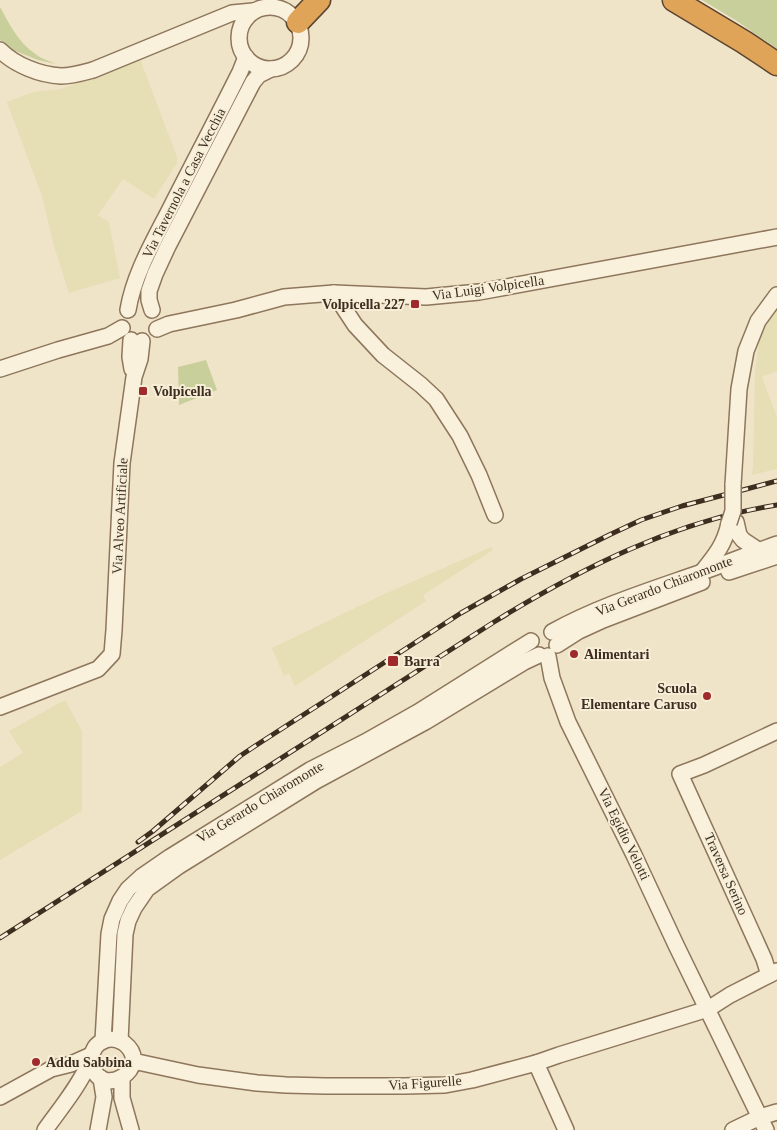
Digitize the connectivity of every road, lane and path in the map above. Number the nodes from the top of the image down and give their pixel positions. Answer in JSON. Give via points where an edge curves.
{"nodes":[{"id":1,"x":319,"y":0,"type":"edge"},
{"id":2,"x":674,"y":0,"type":"edge"},
{"id":3,"x":692,"y":0,"type":"edge"},
{"id":4,"x":253,"y":11,"type":"junction"},
{"id":5,"x":216,"y":19,"type":"junction"},
{"id":6,"x":298,"y":22,"type":"junction"},
{"id":7,"x":240,"y":33,"type":"junction"},
{"id":8,"x":0,"y":50,"type":"edge"},
{"id":9,"x":777,"y":54,"type":"edge"},
{"id":10,"x":246,"y":57,"type":"junction"},
{"id":11,"x":777,"y":64,"type":"edge"},
{"id":12,"x":271,"y":69,"type":"junction"},
{"id":13,"x":777,"y":237,"type":"edge"},
{"id":14,"x":334,"y":293,"type":"junction"},
{"id":15,"x":777,"y":294,"type":"edge"},
{"id":16,"x":128,"y":310,"type":"junction"},
{"id":17,"x":159,"y":321,"type":"junction"},
{"id":18,"x":132,"y":336,"type":"junction"},
{"id":19,"x":0,"y":369,"type":"edge"},
{"id":20,"x":495,"y":515,"type":"dead end"},
{"id":21,"x":733,"y":526,"type":"junction"},
{"id":22,"x":777,"y":544,"type":"edge"},
{"id":23,"x":758,"y":550,"type":"junction"},
{"id":24,"x":777,"y":556,"type":"edge"},
{"id":25,"x":736,"y":560,"type":"junction"},
{"id":26,"x":702,"y":572,"type":"junction"},
{"id":27,"x":531,"y":641,"type":"junction"},
{"id":28,"x":549,"y":647,"type":"junction"},
{"id":29,"x":0,"y":707,"type":"edge"},
{"id":30,"x":777,"y":732,"type":"edge"},
{"id":31,"x":773,"y":973,"type":"edge"},
{"id":32,"x":708,"y":1009,"type":"junction"},
{"id":33,"x":103,"y":1041,"type":"junction"},
{"id":34,"x":120,"y":1041,"type":"junction"},
{"id":35,"x":133,"y":1061,"type":"junction"},
{"id":36,"x":536,"y":1063,"type":"junction"},
{"id":37,"x":92,"y":1068,"type":"junction"},
{"id":38,"x":122,"y":1078,"type":"junction"},
{"id":39,"x":0,"y":1097,"type":"edge"},
{"id":40,"x":777,"y":1112,"type":"edge"},
{"id":41,"x":763,"y":1123,"type":"edge"},
{"id":42,"x":45,"y":1130,"type":"edge"},
{"id":43,"x":98,"y":1130,"type":"edge"},
{"id":44,"x":131,"y":1130,"type":"edge"},
{"id":45,"x":566,"y":1130,"type":"edge"},
{"id":46,"x":733,"y":1130,"type":"edge"}],
"edges":[{"from":1,"to":6,"type":"highway"},
{"from":2,"to":11,"type":"highway"},
{"from":3,"to":9,"type":"highway"},
{"from":4,"to":5,"type":"street"},
{"from":4,"to":6,"type":"street","via":[[263,7],[280,8]]},
{"from":4,"to":7,"type":"street","via":[[245,19]]},
{"from":5,"to":7,"type":"street"},
{"from":5,"to":8,"type":"street","via":[[77,74],[48,75],[16,62]]},
{"from":6,"to":12,"type":"street","via":[[301,43],[298,53],[282,67]]},
{"from":7,"to":10,"type":"street","via":[[240,48]]},
{"from":10,"to":12,"type":"street","via":[[261,68]]},
{"from":10,"to":16,"type":"street","name":"Via Tavernola a Casa Vecchia","via":[[155,238],[136,281]]},
{"from":12,"to":17,"type":"street","name":"Via Tavernola a Casa Vecchia","via":[[253,82],[155,274],[149,300]]},
{"from":13,"to":14,"type":"street","name":"Via Luigi Volpicella","via":[[479,292],[426,297]]},
{"from":14,"to":17,"type":"street","name":"Via Luigi Volpicella","via":[[284,297],[236,310]]},
{"from":14,"to":20,"type":"street","via":[[355,325],[383,355],[436,399],[460,436]]},
{"from":15,"to":21,"type":"street","bridge":true,"via":[[758,322],[746,351],[739,389]]},
{"from":16,"to":17,"type":"street","via":[[146,307]]},
{"from":16,"to":18,"type":"street","via":[[123,318]]},
{"from":17,"to":18,"type":"street","via":[[150,339]]},
{"from":18,"to":19,"type":"street","via":[[108,336]]},
{"from":18,"to":29,"type":"street","name":"Via Alveo Artificiale","via":[[130,357],[134,378],[122,463],[112,654],[98,669]]},
{"from":21,"to":23,"type":"street","via":[[743,540]]},
{"from":21,"to":25,"type":"street"},
{"from":21,"to":26,"type":"street"},
{"from":22,"to":23,"type":"street","name":"Via Gerardo Chiaromonte"},
{"from":23,"to":25,"type":"street","name":"Via Gerardo Chiaromonte"},
{"from":24,"to":25,"type":"street","name":"Via Gerardo Chiaromonte"},
{"from":25,"to":26,"type":"street","name":"Via Gerardo Chiaromonte"},
{"from":25,"to":28,"type":"street","name":"Via Gerardo Chiaromonte"},
{"from":26,"to":28,"type":"street","name":"Via Gerardo Chiaromonte","via":[[592,612]]},
{"from":27,"to":28,"type":"street","name":"Via Egidio Velotti","via":[[534,651]]},
{"from":27,"to":28,"type":"street","name":"Via Gerardo Chiaromonte","via":[[544,630]]},
{"from":27,"to":33,"type":"street","name":"Via Gerardo Chiaromonte","via":[[418,712],[310,770],[170,857],[128,889],[112,919]]},
{"from":28,"to":32,"type":"street","name":"Via Egidio Velotti","via":[[552,678],[568,722]]},
{"from":28,"to":34,"type":"street","name":"Via Gerardo Chiaromonte","via":[[418,726],[316,781],[147,889],[134,908],[125,934]]},
{"from":30,"to":31,"type":"street","name":"Traversa Serino","via":[[680,774]]},
{"from":31,"to":32,"type":"street","name":"Via Figurelle"},
{"from":32,"to":36,"type":"street","name":"Via Figurelle"},
{"from":32,"to":41,"type":"street","name":"Via Egidio Velotti"},
{"from":33,"to":34,"type":"street"},
{"from":33,"to":37,"type":"street","via":[[94,1049]]},
{"from":34,"to":35,"type":"street","via":[[130,1049]]},
{"from":35,"to":36,"type":"street","name":"Via Figurelle","via":[[257,1083],[325,1086],[445,1085]]},
{"from":35,"to":38,"type":"street","via":[[130,1071]]},
{"from":36,"to":45,"type":"street"},
{"from":37,"to":38,"type":"street","via":[[111,1081]]},
{"from":37,"to":39,"type":"street","via":[[71,1064],[51,1069]]},
{"from":37,"to":42,"type":"street"},
{"from":37,"to":43,"type":"street","via":[[104,1097]]},
{"from":38,"to":44,"type":"street","via":[[122,1098]]},
{"from":40,"to":41,"type":"street"},
{"from":41,"to":46,"type":"street"}]}
